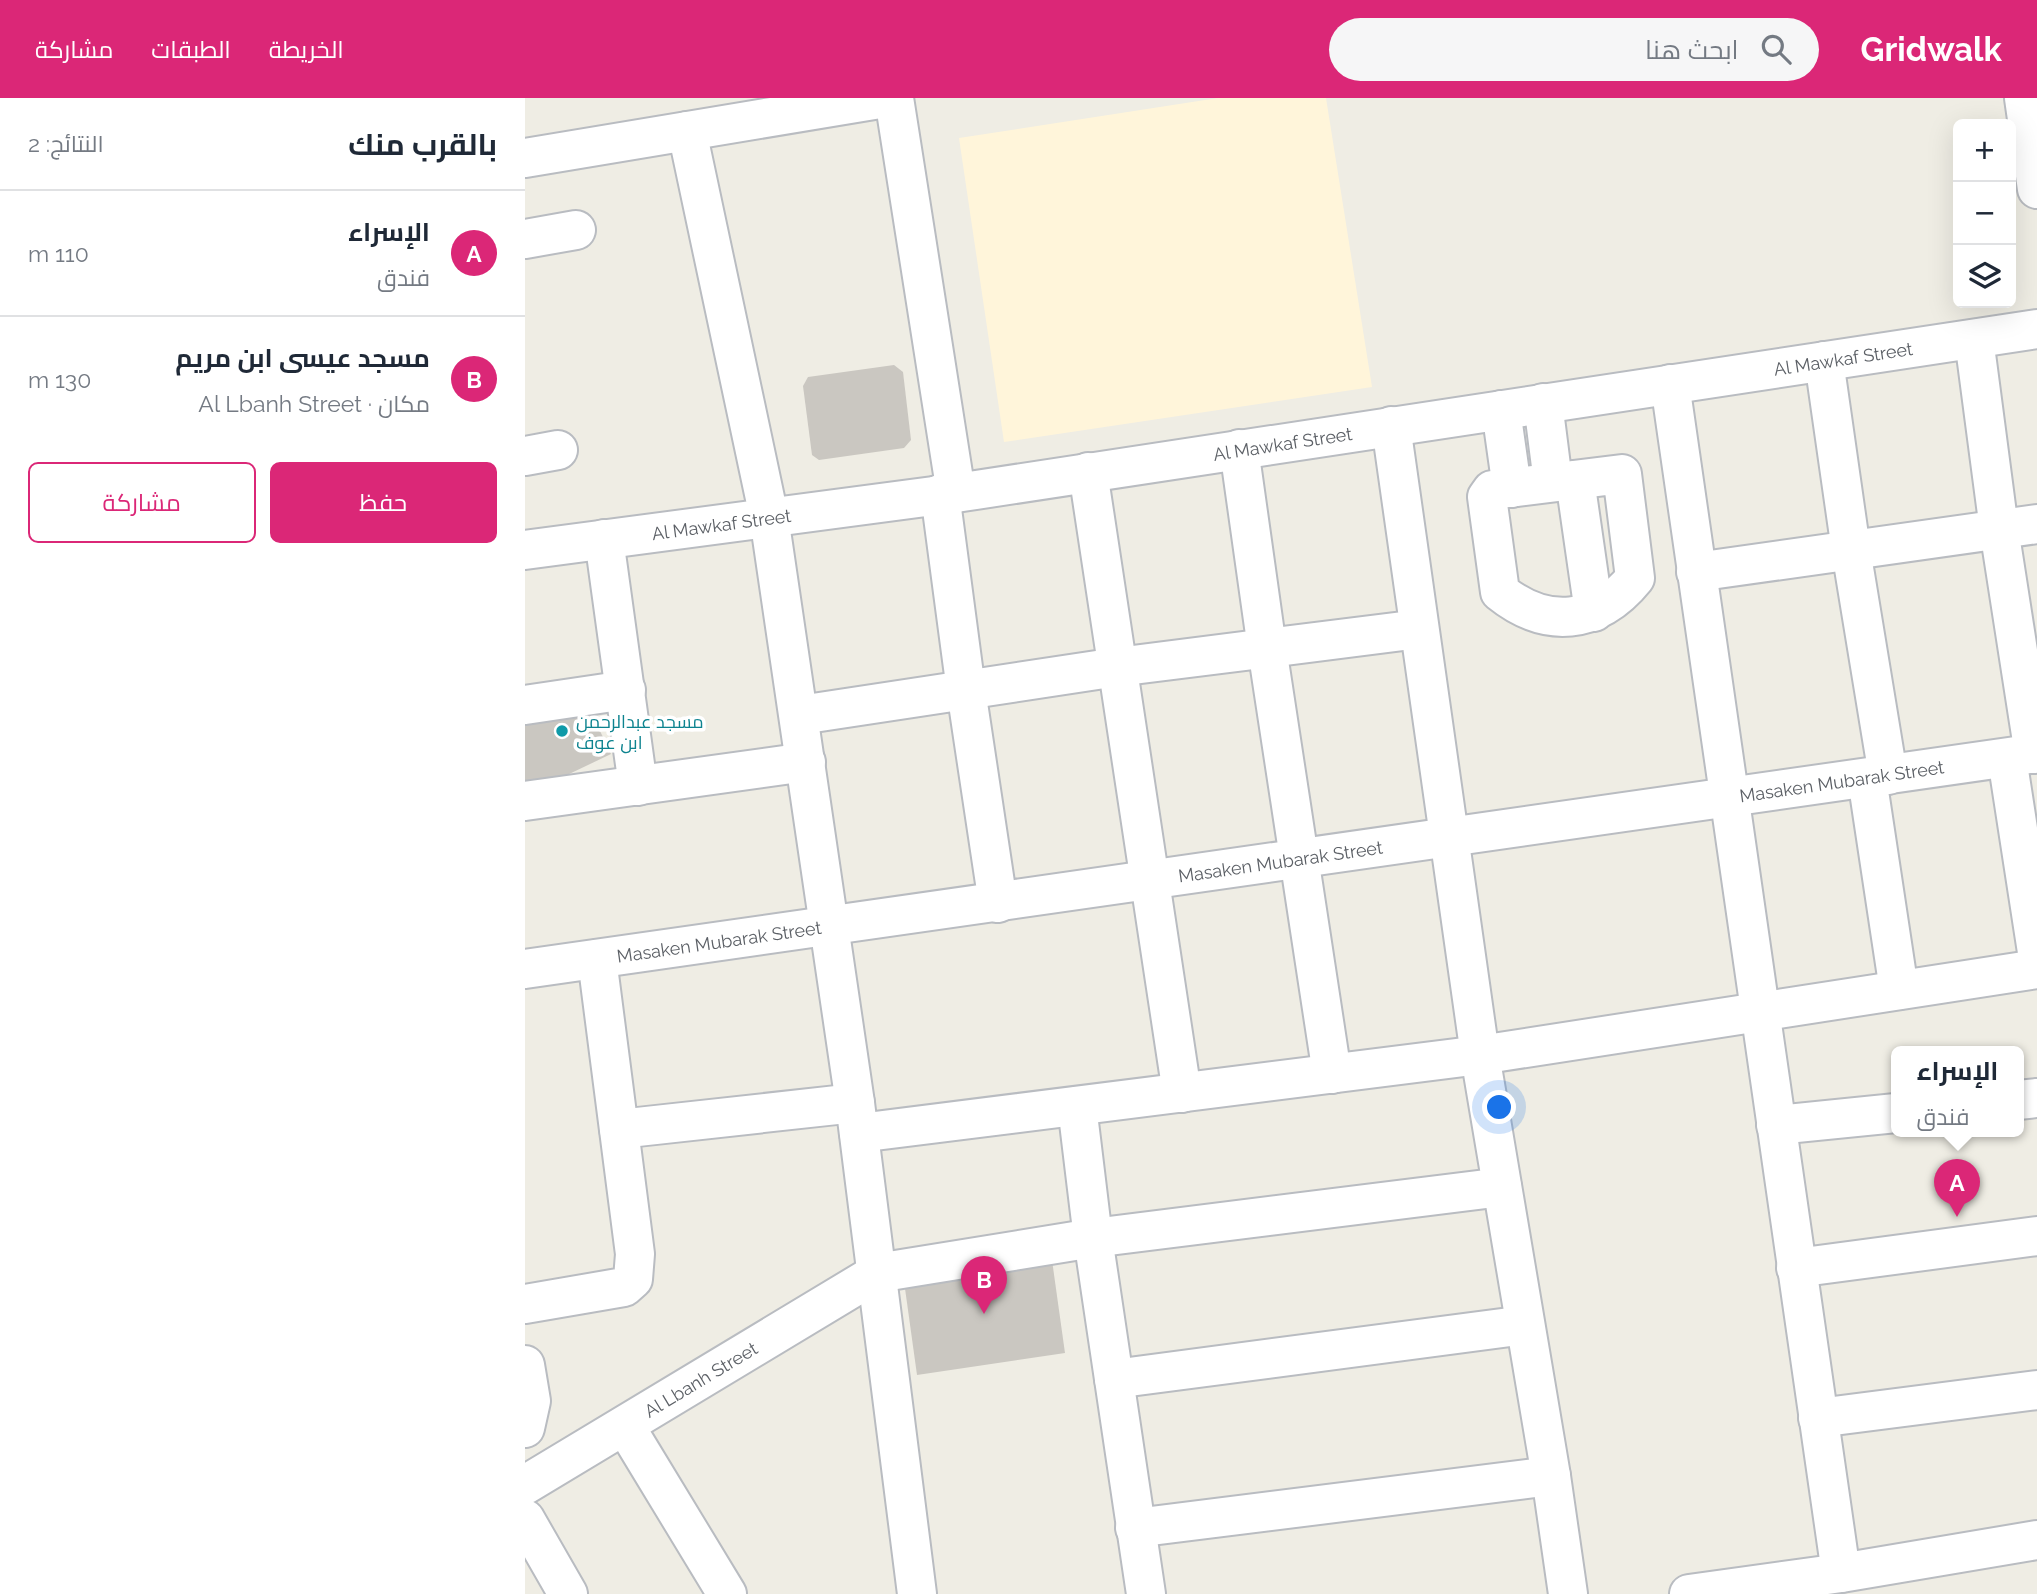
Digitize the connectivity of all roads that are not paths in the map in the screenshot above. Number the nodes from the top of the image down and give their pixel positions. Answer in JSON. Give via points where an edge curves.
{"nodes":[{"id":1,"x":886,"y":98,"type":"edge"},
{"id":2,"x":894,"y":98,"type":"edge"},
{"id":3,"x":2024,"y":98,"type":"edge"},
{"id":4,"x":687,"y":131,"type":"junction"},
{"id":5,"x":525,"y":158,"type":"edge"},
{"id":6,"x":2037,"y":189,"type":"edge"},
{"id":7,"x":576,"y":230,"type":"dead end"},
{"id":8,"x":525,"y":239,"type":"edge"},
{"id":9,"x":2037,"y":329,"type":"edge"},
{"id":10,"x":1974,"y":339,"type":"junction"},
{"id":11,"x":1824,"y":361,"type":"junction"},
{"id":12,"x":1670,"y":384,"type":"junction"},
{"id":13,"x":1543,"y":403,"type":"junction"},
{"id":14,"x":1501,"y":410,"type":"junction"},
{"id":15,"x":1391,"y":426,"type":"junction"},
{"id":16,"x":1240,"y":449,"type":"junction"},
{"id":17,"x":1088,"y":472,"type":"junction"},
{"id":18,"x":1576,"y":480,"type":"junction"},
{"id":19,"x":1512,"y":488,"type":"junction"},
{"id":20,"x":948,"y":494,"type":"junction"},
{"id":21,"x":769,"y":517,"type":"junction"},
{"id":22,"x":2037,"y":524,"type":"edge"},
{"id":23,"x":1999,"y":529,"type":"junction"},
{"id":24,"x":604,"y":539,"type":"junction"},
{"id":25,"x":525,"y":550,"type":"edge"},
{"id":26,"x":1851,"y":550,"type":"junction"},
{"id":27,"x":1696,"y":572,"type":"junction"},
{"id":28,"x":1419,"y":629,"type":"junction"},
{"id":29,"x":1267,"y":648,"type":"junction"},
{"id":30,"x":1117,"y":667,"type":"junction"},
{"id":31,"x":626,"y":690,"type":"junction"},
{"id":32,"x":966,"y":690,"type":"junction"},
{"id":33,"x":525,"y":705,"type":"edge"},
{"id":34,"x":800,"y":715,"type":"junction"},
{"id":35,"x":2026,"y":755,"type":"edge"},
{"id":36,"x":806,"y":762,"type":"junction"},
{"id":37,"x":1877,"y":776,"type":"junction"},
{"id":38,"x":638,"y":786,"type":"junction"},
{"id":39,"x":1729,"y":798,"type":"junction"},
{"id":40,"x":525,"y":801,"type":"edge"},
{"id":41,"x":1448,"y":839,"type":"junction"},
{"id":42,"x":1298,"y":859,"type":"junction"},
{"id":43,"x":1149,"y":881,"type":"junction"},
{"id":44,"x":998,"y":903,"type":"junction"},
{"id":45,"x":831,"y":927,"type":"junction"},
{"id":46,"x":2037,"y":952,"type":"edge"},
{"id":47,"x":597,"y":959,"type":"junction"},
{"id":48,"x":525,"y":969,"type":"edge"},
{"id":49,"x":2037,"y":969,"type":"edge"},
{"id":50,"x":1899,"y":990,"type":"junction"},
{"id":51,"x":1759,"y":1012,"type":"junction"},
{"id":52,"x":1480,"y":1055,"type":"junction"},
{"id":53,"x":1332,"y":1074,"type":"junction"},
{"id":54,"x":1182,"y":1093,"type":"junction"},
{"id":55,"x":1077,"y":1106,"type":"junction"},
{"id":56,"x":1891,"y":1113,"type":"edge"},
{"id":57,"x":857,"y":1118,"type":"junction"},
{"id":58,"x":1776,"y":1125,"type":"junction"},
{"id":59,"x":619,"y":1129,"type":"junction"},
{"id":60,"x":1502,"y":1187,"type":"junction"},
{"id":61,"x":2037,"y":1236,"type":"edge"},
{"id":62,"x":1093,"y":1238,"type":"junction"},
{"id":63,"x":1796,"y":1268,"type":"junction"},
{"id":64,"x":877,"y":1273,"type":"junction"},
{"id":65,"x":525,"y":1304,"type":"edge"},
{"id":66,"x":1525,"y":1325,"type":"junction"},
{"id":67,"x":525,"y":1365,"type":"edge"},
{"id":68,"x":1114,"y":1379,"type":"junction"},
{"id":69,"x":2037,"y":1390,"type":"edge"},
{"id":70,"x":1818,"y":1418,"type":"junction"},
{"id":71,"x":625,"y":1426,"type":"junction"},
{"id":72,"x":525,"y":1428,"type":"edge"},
{"id":73,"x":1551,"y":1476,"type":"junction"},
{"id":74,"x":525,"y":1485,"type":"edge"},
{"id":75,"x":525,"y":1519,"type":"edge"},
{"id":76,"x":1135,"y":1528,"type":"junction"},
{"id":77,"x":2037,"y":1540,"type":"edge"},
{"id":78,"x":1841,"y":1573,"type":"junction"},
{"id":79,"x":568,"y":1594,"type":"edge"},
{"id":80,"x":727,"y":1594,"type":"edge"},
{"id":81,"x":917,"y":1594,"type":"edge"},
{"id":82,"x":1146,"y":1594,"type":"edge"},
{"id":83,"x":1568,"y":1594,"type":"edge"},
{"id":84,"x":1689,"y":1594,"type":"edge"}],
"edges":[{"from":1,"to":4,"type":"street"},
{"from":2,"to":20,"type":"street"},
{"from":3,"to":6,"type":"street"},
{"from":4,"to":5,"type":"street"},
{"from":4,"to":21,"type":"street"},
{"from":7,"to":8,"type":"street"},
{"from":9,"to":10,"type":"street","name":"Al Mawkaf Street"},
{"from":10,"to":11,"type":"street","name":"Al Mawkaf Street"},
{"from":10,"to":23,"type":"street"},
{"from":11,"to":12,"type":"street","name":"Al Mawkaf Street"},
{"from":11,"to":26,"type":"street"},
{"from":12,"to":13,"type":"street","name":"Al Mawkaf Street"},
{"from":12,"to":27,"type":"street"},
{"from":13,"to":14,"type":"street","name":"Al Mawkaf Street"},
{"from":13,"to":18,"type":"street"},
{"from":14,"to":15,"type":"street","name":"Al Mawkaf Street"},
{"from":14,"to":19,"type":"street"},
{"from":15,"to":16,"type":"street","name":"Al Mawkaf Street"},
{"from":15,"to":28,"type":"street"},
{"from":16,"to":17,"type":"street","name":"Al Mawkaf Street"},
{"from":16,"to":29,"type":"street"},
{"from":17,"to":20,"type":"street","name":"Al Mawkaf Street"},
{"from":17,"to":30,"type":"street"},
{"from":18,"to":19,"type":"street"},
{"from":18,"to":19,"type":"street","via":[[1605,605],[1574,617],[1534,613],[1500,592],[1487,498],[1492,490]]},
{"from":20,"to":21,"type":"street","name":"Al Mawkaf Street"},
{"from":20,"to":32,"type":"street"},
{"from":21,"to":24,"type":"street","name":"Al Mawkaf Street"},
{"from":21,"to":34,"type":"street"},
{"from":22,"to":23,"type":"street"},
{"from":23,"to":26,"type":"street"},
{"from":23,"to":35,"type":"street"},
{"from":24,"to":25,"type":"street","name":"Al Mawkaf Street"},
{"from":24,"to":31,"type":"street"},
{"from":26,"to":27,"type":"street"},
{"from":26,"to":37,"type":"street"},
{"from":27,"to":39,"type":"street"},
{"from":28,"to":29,"type":"street"},
{"from":28,"to":41,"type":"street"},
{"from":29,"to":30,"type":"street"},
{"from":29,"to":42,"type":"street"},
{"from":30,"to":32,"type":"street"},
{"from":30,"to":43,"type":"street"},
{"from":31,"to":33,"type":"street"},
{"from":31,"to":38,"type":"street"},
{"from":32,"to":34,"type":"street"},
{"from":32,"to":44,"type":"street"},
{"from":34,"to":36,"type":"street"},
{"from":35,"to":37,"type":"street","name":"Masaken Mubarak Street"},
{"from":35,"to":46,"type":"street"},
{"from":36,"to":38,"type":"street"},
{"from":36,"to":45,"type":"street"},
{"from":37,"to":39,"type":"street","name":"Masaken Mubarak Street"},
{"from":37,"to":50,"type":"street"},
{"from":38,"to":40,"type":"street"},
{"from":39,"to":41,"type":"street","name":"Masaken Mubarak Street"},
{"from":39,"to":51,"type":"street"},
{"from":41,"to":42,"type":"street","name":"Masaken Mubarak Street"},
{"from":41,"to":52,"type":"street"},
{"from":42,"to":43,"type":"street","name":"Masaken Mubarak Street"},
{"from":42,"to":53,"type":"street"},
{"from":43,"to":44,"type":"street","name":"Masaken Mubarak Street"},
{"from":43,"to":54,"type":"street"},
{"from":44,"to":45,"type":"street","name":"Masaken Mubarak Street"},
{"from":45,"to":47,"type":"street","name":"Masaken Mubarak Street"},
{"from":45,"to":57,"type":"street"},
{"from":47,"to":48,"type":"street","name":"Masaken Mubarak Street"},
{"from":47,"to":59,"type":"street"},
{"from":49,"to":50,"type":"street"},
{"from":50,"to":51,"type":"street"},
{"from":51,"to":52,"type":"street"},
{"from":51,"to":58,"type":"street"},
{"from":52,"to":53,"type":"street"},
{"from":52,"to":60,"type":"street"},
{"from":53,"to":54,"type":"street"},
{"from":54,"to":55,"type":"street"},
{"from":55,"to":57,"type":"street"},
{"from":55,"to":62,"type":"street"},
{"from":56,"to":58,"type":"street"},
{"from":57,"to":59,"type":"street"},
{"from":57,"to":64,"type":"street"},
{"from":58,"to":63,"type":"street"},
{"from":59,"to":65,"type":"street","via":[[635,1254],[633,1279],[624,1287]]},
{"from":60,"to":62,"type":"street"},
{"from":60,"to":66,"type":"street"},
{"from":61,"to":63,"type":"street"},
{"from":62,"to":64,"type":"street"},
{"from":62,"to":68,"type":"street"},
{"from":63,"to":70,"type":"street"},
{"from":64,"to":71,"type":"street","name":"Al Lbanh Street"},
{"from":64,"to":81,"type":"street"},
{"from":66,"to":68,"type":"street"},
{"from":66,"to":73,"type":"street"},
{"from":67,"to":72,"type":"street","via":[[531,1401]]},
{"from":68,"to":76,"type":"street"},
{"from":69,"to":70,"type":"street"},
{"from":70,"to":78,"type":"street"},
{"from":71,"to":74,"type":"street","name":"Al Lbanh Street"},
{"from":71,"to":80,"type":"street"},
{"from":73,"to":76,"type":"street"},
{"from":73,"to":83,"type":"street"},
{"from":75,"to":79,"type":"street"},
{"from":76,"to":82,"type":"street"},
{"from":77,"to":78,"type":"street"},
{"from":78,"to":84,"type":"street"}]}
